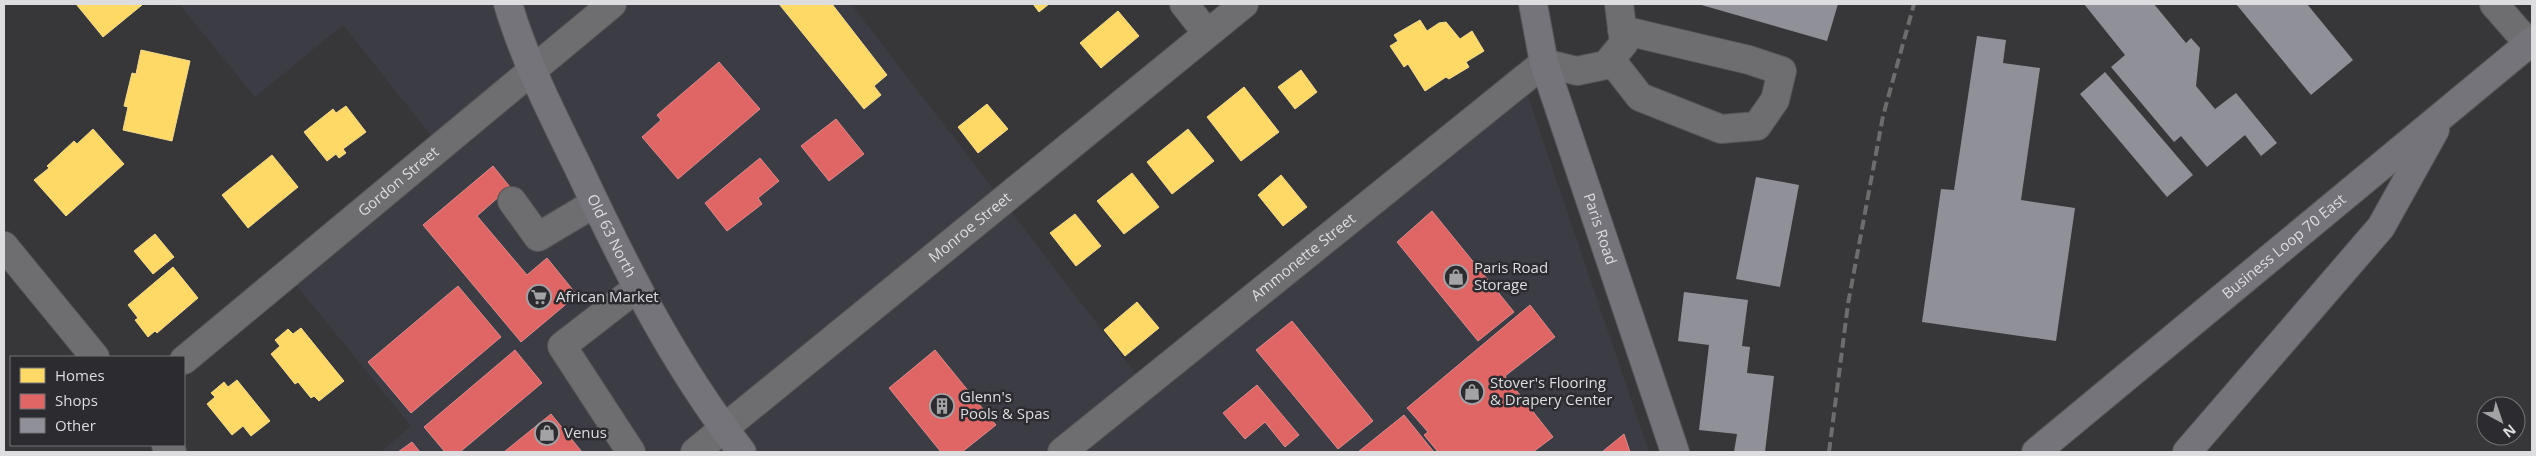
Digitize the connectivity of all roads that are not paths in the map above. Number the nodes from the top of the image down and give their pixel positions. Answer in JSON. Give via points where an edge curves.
{"nodes":[{"id":1,"x":508,"y":4,"type":"edge"},
{"id":2,"x":612,"y":4,"type":"edge"},
{"id":3,"x":1184,"y":4,"type":"edge"},
{"id":4,"x":1244,"y":4,"type":"edge"},
{"id":5,"x":1533,"y":4,"type":"edge"},
{"id":6,"x":2494,"y":4,"type":"edge"},
{"id":7,"x":1620,"y":17,"type":"edge"},
{"id":8,"x":1207,"y":33,"type":"junction"},
{"id":9,"x":2530,"y":43,"type":"edge"},
{"id":10,"x":1611,"y":60,"type":"junction"},
{"id":11,"x":1544,"y":63,"type":"junction"},
{"id":12,"x":531,"y":69,"type":"junction"},
{"id":13,"x":2443,"y":116,"type":"junction"},
{"id":14,"x":512,"y":201,"type":"dead end"},
{"id":15,"x":595,"y":203,"type":"junction"},
{"id":16,"x":4,"y":246,"type":"edge"},
{"id":17,"x":637,"y":288,"type":"junction"},
{"id":18,"x":94,"y":356,"type":"edge"},
{"id":19,"x":185,"y":359,"type":"edge"},
{"id":20,"x":723,"y":428,"type":"junction"},
{"id":21,"x":631,"y":452,"type":"edge"},
{"id":22,"x":695,"y":452,"type":"edge"},
{"id":23,"x":742,"y":452,"type":"edge"},
{"id":24,"x":1062,"y":452,"type":"edge"},
{"id":25,"x":1675,"y":452,"type":"edge"},
{"id":26,"x":2036,"y":452,"type":"edge"},
{"id":27,"x":2187,"y":452,"type":"edge"}],
"edges":[{"from":1,"to":12,"type":"main road","name":"Old 63 North"},
{"from":2,"to":12,"type":"street","name":"Gordon Street"},
{"from":3,"to":8,"type":"street"},
{"from":4,"to":8,"type":"street","name":"Monroe Street"},
{"from":5,"to":11,"type":"main road","name":"Paris Road"},
{"from":6,"to":9,"type":"street"},
{"from":7,"to":10,"type":"street","via":[[1624,43]]},
{"from":7,"to":10,"type":"street","via":[[1782,71],[1775,100],[1757,126],[1721,129],[1640,97]]},
{"from":8,"to":20,"type":"street","name":"Monroe Street"},
{"from":9,"to":13,"type":"main road","name":"Business Loop 70 East"},
{"from":10,"to":11,"type":"street","via":[[1606,65],[1577,71]]},
{"from":11,"to":24,"type":"street","name":"Ammonette Street"},
{"from":11,"to":25,"type":"main road","name":"Paris Road"},
{"from":12,"to":15,"type":"main road","name":"Old 63 North"},
{"from":12,"to":19,"type":"street","name":"Gordon Street"},
{"from":13,"to":26,"type":"main road","name":"Business Loop 70 East"},
{"from":13,"to":27,"type":"main road","via":[[2381,227]]},
{"from":14,"to":15,"type":"street","via":[[538,237]]},
{"from":15,"to":17,"type":"main road","name":"Old 63 North"},
{"from":16,"to":18,"type":"street"},
{"from":17,"to":20,"type":"main road","name":"Old 63 North","via":[[670,348]]},
{"from":17,"to":21,"type":"street","via":[[562,346]]},
{"from":20,"to":22,"type":"street","name":"Monroe Street"},
{"from":20,"to":23,"type":"main road","name":"Old 63 North"}]}
